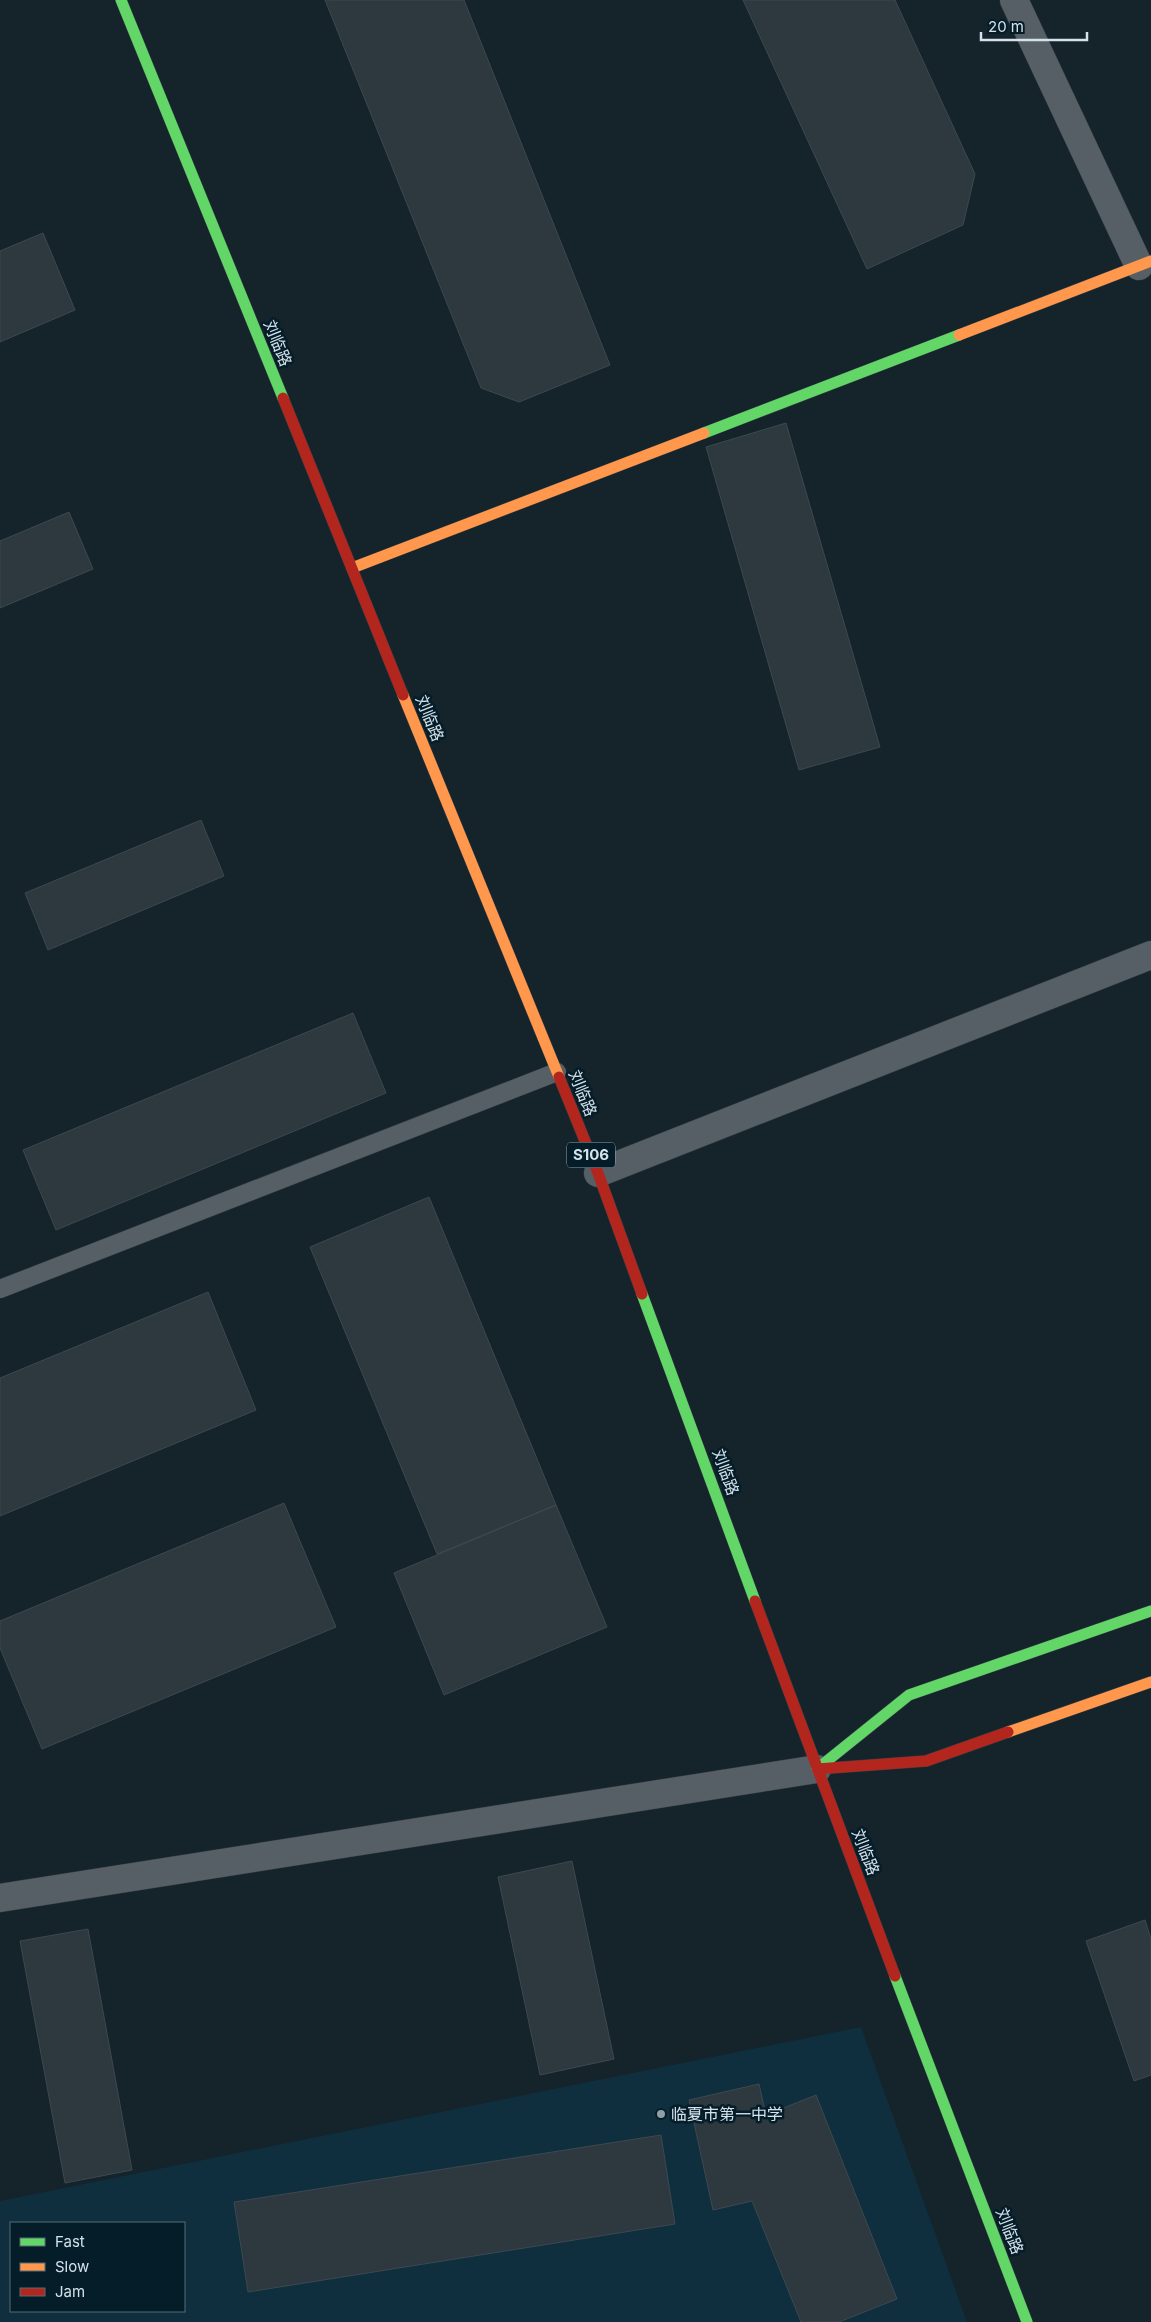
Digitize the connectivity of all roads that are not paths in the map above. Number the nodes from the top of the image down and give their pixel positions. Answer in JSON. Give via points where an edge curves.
{"nodes":[{"id":1,"x":121,"y":0,"type":"edge"},
{"id":2,"x":1014,"y":0,"type":"edge"},
{"id":3,"x":1145,"y":263,"type":"edge"},
{"id":4,"x":352,"y":568,"type":"junction"},
{"id":5,"x":1151,"y":955,"type":"edge"},
{"id":6,"x":557,"y":1072,"type":"junction"},
{"id":7,"x":598,"y":1173,"type":"junction"},
{"id":8,"x":0,"y":1289,"type":"edge"},
{"id":9,"x":1151,"y":1611,"type":"edge"},
{"id":10,"x":1151,"y":1682,"type":"edge"},
{"id":11,"x":818,"y":1769,"type":"junction"},
{"id":12,"x":0,"y":1898,"type":"edge"},
{"id":13,"x":1028,"y":2322,"type":"edge"}],
"edges":[{"from":1,"to":4,"type":"main road","name":"刘临路","number":"S106"},
{"from":2,"to":3,"type":"street"},
{"from":3,"to":4,"type":"main road"},
{"from":4,"to":6,"type":"main road","name":"刘临路","number":"S106"},
{"from":5,"to":7,"type":"street"},
{"from":6,"to":7,"type":"main road","name":"刘临路","number":"S106"},
{"from":6,"to":8,"type":"lane"},
{"from":7,"to":11,"type":"main road","name":"刘临路","number":"S106"},
{"from":9,"to":11,"type":"main road","via":[[909,1695]]},
{"from":10,"to":11,"type":"main road","via":[[926,1761]]},
{"from":11,"to":12,"type":"street"},
{"from":11,"to":13,"type":"main road","name":"刘临路","number":"S106"}]}
